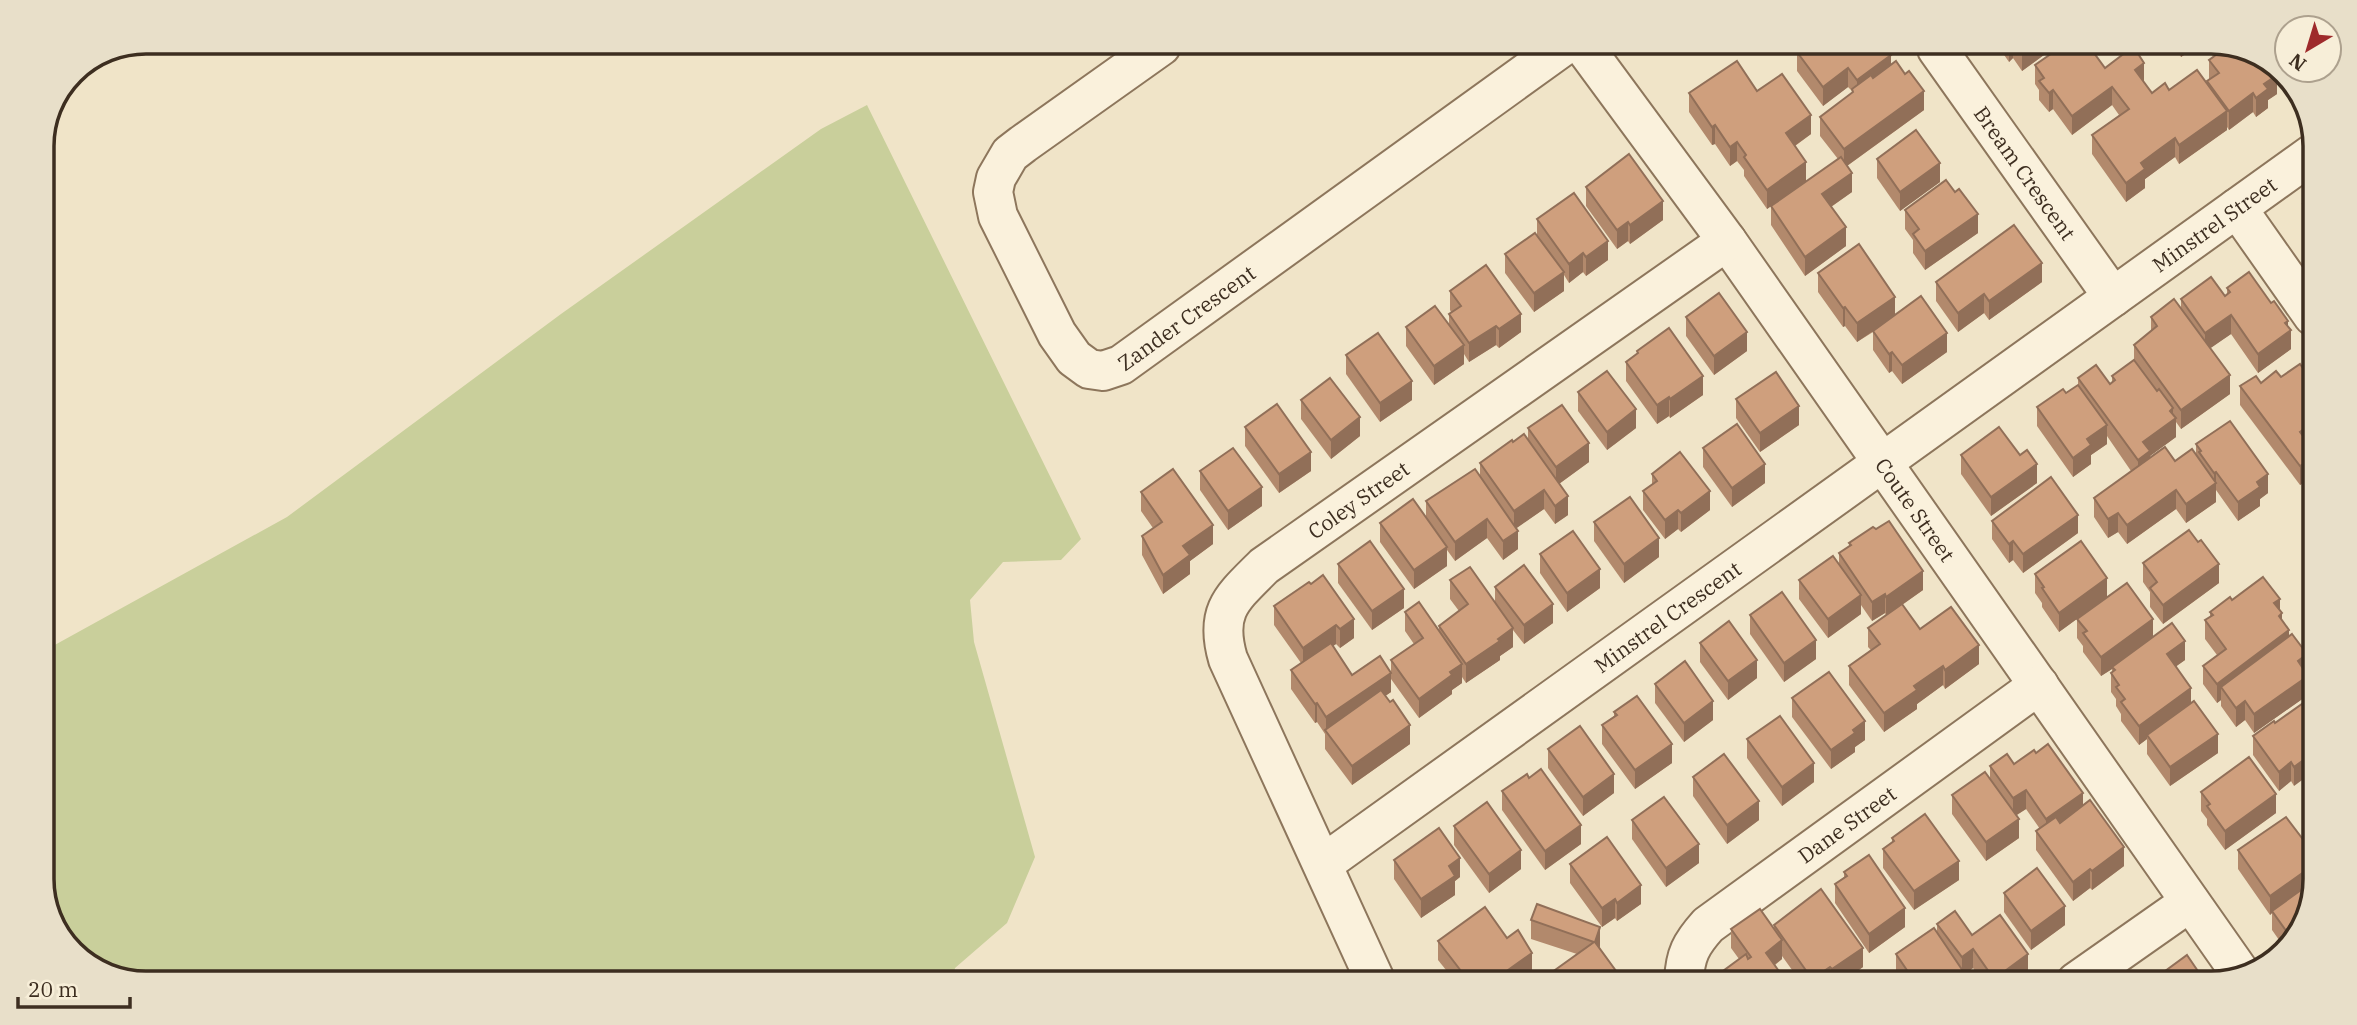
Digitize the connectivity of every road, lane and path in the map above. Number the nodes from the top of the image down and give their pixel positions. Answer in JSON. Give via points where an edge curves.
{"nodes":[{"id":1,"x":1150,"y":54,"type":"edge"},
{"id":2,"x":1552,"y":54,"type":"edge"},
{"id":3,"x":1589,"y":54,"type":"edge"},
{"id":4,"x":1941,"y":54,"type":"edge"},
{"id":5,"x":2303,"y":161,"type":"edge"},
{"id":6,"x":2236,"y":208,"type":"junction"},
{"id":7,"x":1727,"y":241,"type":"junction"},
{"id":8,"x":2113,"y":297,"type":"junction"},
{"id":9,"x":2303,"y":302,"type":"edge"},
{"id":10,"x":1882,"y":461,"type":"junction"},
{"id":11,"x":2039,"y":685,"type":"junction"},
{"id":12,"x":1323,"y":864,"type":"junction"},
{"id":13,"x":2190,"y":902,"type":"junction"},
{"id":14,"x":2236,"y":967,"type":"edge"},
{"id":15,"x":1371,"y":971,"type":"edge"},
{"id":16,"x":1684,"y":971,"type":"edge"},
{"id":17,"x":2092,"y":971,"type":"edge"}],
"edges":[{"from":1,"to":2,"type":"street","name":"Zander Crescent","via":[[1010,154],[993,192],[998,216],[1057,334],[1074,358],[1089,369],[1103,371],[1121,365]]},
{"from":3,"to":7,"type":"street","name":"Coute Street"},
{"from":4,"to":8,"type":"street","name":"Bream Crescent"},
{"from":5,"to":6,"type":"street","name":"Minstrel Street"},
{"from":6,"to":8,"type":"street","name":"Minstrel Street"},
{"from":6,"to":9,"type":"street"},
{"from":7,"to":10,"type":"street","name":"Coute Street"},
{"from":7,"to":12,"type":"street","name":"Coley Street","via":[[1265,566],[1229,605],[1222,638],[1228,659]]},
{"from":8,"to":10,"type":"street","name":"Minstrel Crescent"},
{"from":10,"to":11,"type":"street","name":"Coute Street"},
{"from":10,"to":12,"type":"street","name":"Minstrel Crescent"},
{"from":11,"to":13,"type":"street","name":"Coute Street"},
{"from":11,"to":16,"type":"street","name":"Dane Street","via":[[1708,925],[1691,944]]},
{"from":12,"to":15,"type":"street"},
{"from":13,"to":14,"type":"street","name":"Coute Street"},
{"from":13,"to":17,"type":"street"}]}
